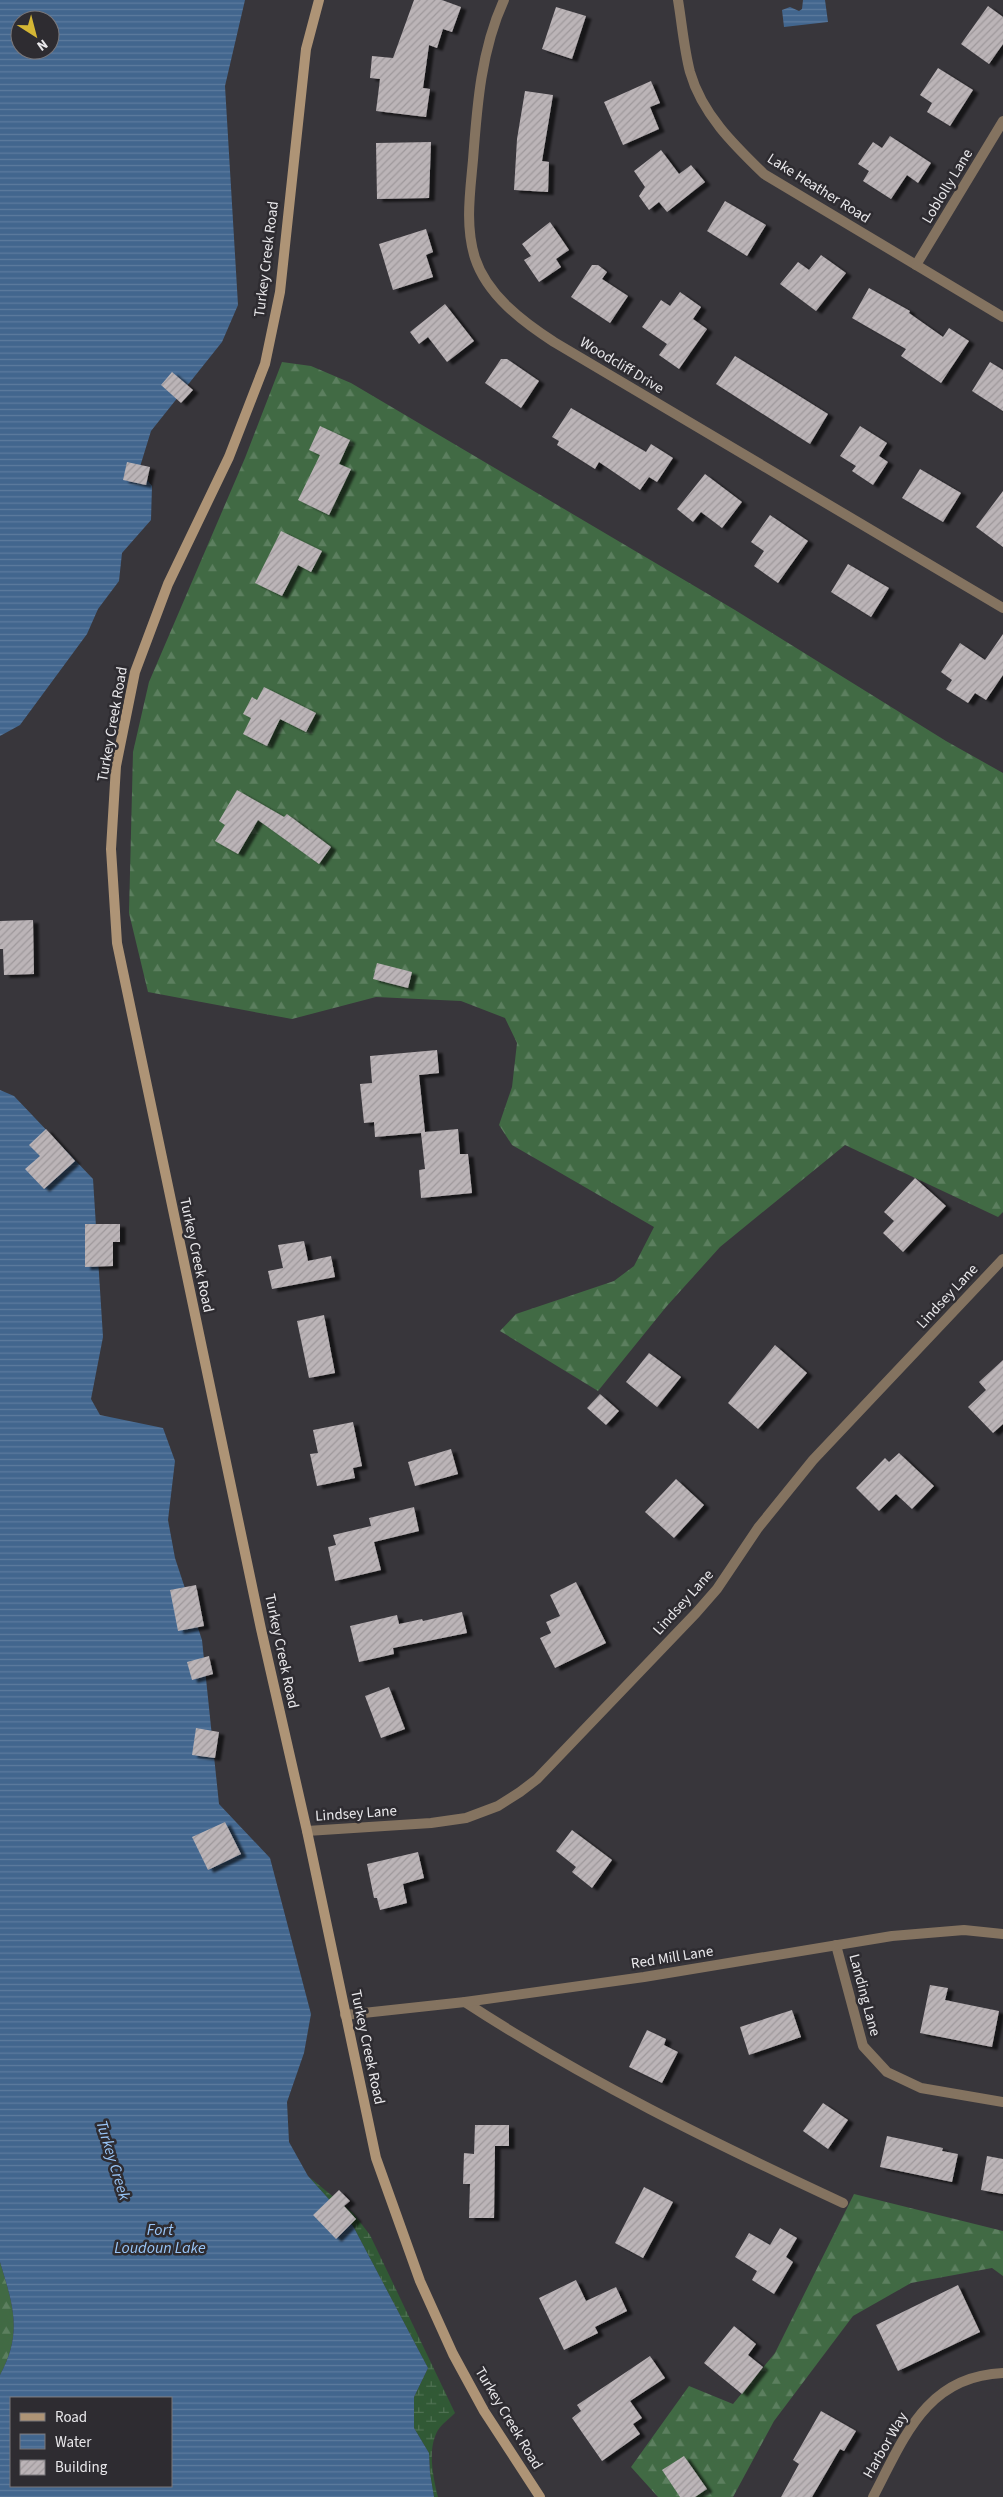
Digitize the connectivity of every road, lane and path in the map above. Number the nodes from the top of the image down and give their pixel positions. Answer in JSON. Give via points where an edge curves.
{"nodes":[{"id":1,"x":319,"y":0,"type":"edge"},
{"id":2,"x":504,"y":0,"type":"edge"},
{"id":3,"x":678,"y":0,"type":"edge"},
{"id":4,"x":1003,"y":121,"type":"edge"},
{"id":5,"x":916,"y":265,"type":"junction"},
{"id":6,"x":1003,"y":317,"type":"edge"},
{"id":7,"x":1003,"y":608,"type":"edge"},
{"id":8,"x":1003,"y":1259,"type":"edge"},
{"id":9,"x":307,"y":1831,"type":"junction"},
{"id":10,"x":1003,"y":1934,"type":"edge"},
{"id":11,"x":836,"y":1945,"type":"junction"},
{"id":12,"x":465,"y":2002,"type":"junction"},
{"id":13,"x":345,"y":2015,"type":"junction"},
{"id":14,"x":1003,"y":2102,"type":"edge"},
{"id":15,"x":843,"y":2203,"type":"dead end"},
{"id":16,"x":1003,"y":2372,"type":"edge"},
{"id":17,"x":540,"y":2497,"type":"edge"},
{"id":18,"x":873,"y":2497,"type":"edge"}],
"edges":[{"from":1,"to":9,"type":"street","name":"Turkey Creek Road","via":[[306,50],[280,292],[265,364],[229,457],[168,584],[135,672],[116,766],[111,850],[117,943],[261,1629]]},
{"from":2,"to":7,"type":"street","name":"Woodcliff Drive","via":[[491,37],[478,98],[468,219],[475,259],[495,293],[523,323]]},
{"from":3,"to":5,"type":"street","name":"Lake Heather Road","via":[[691,73],[706,107],[732,143],[764,174]]},
{"from":4,"to":5,"type":"street","name":"Loblolly Lane"},
{"from":5,"to":6,"type":"street","name":"Lake Heather Road"},
{"from":8,"to":9,"type":"street","name":"Lindsey Lane","via":[[813,1460],[758,1528],[717,1589],[537,1779],[498,1806],[466,1818],[431,1824]]},
{"from":9,"to":13,"type":"street","name":"Turkey Creek Road"},
{"from":10,"to":11,"type":"street","name":"Red Mill Lane","via":[[964,1930]]},
{"from":11,"to":12,"type":"street","name":"Red Mill Lane"},
{"from":11,"to":14,"type":"street","name":"Landing Lane","via":[[863,2046],[887,2072],[921,2088]]},
{"from":12,"to":13,"type":"street","name":"Red Mill Lane"},
{"from":12,"to":15,"type":"street","via":[[558,2058],[693,2130]]},
{"from":13,"to":17,"type":"street","name":"Turkey Creek Road","via":[[376,2158],[420,2282],[484,2411]]},
{"from":16,"to":18,"type":"street","name":"Harbor Way","via":[[969,2378],[939,2394],[926,2406],[914,2421]]}]}
